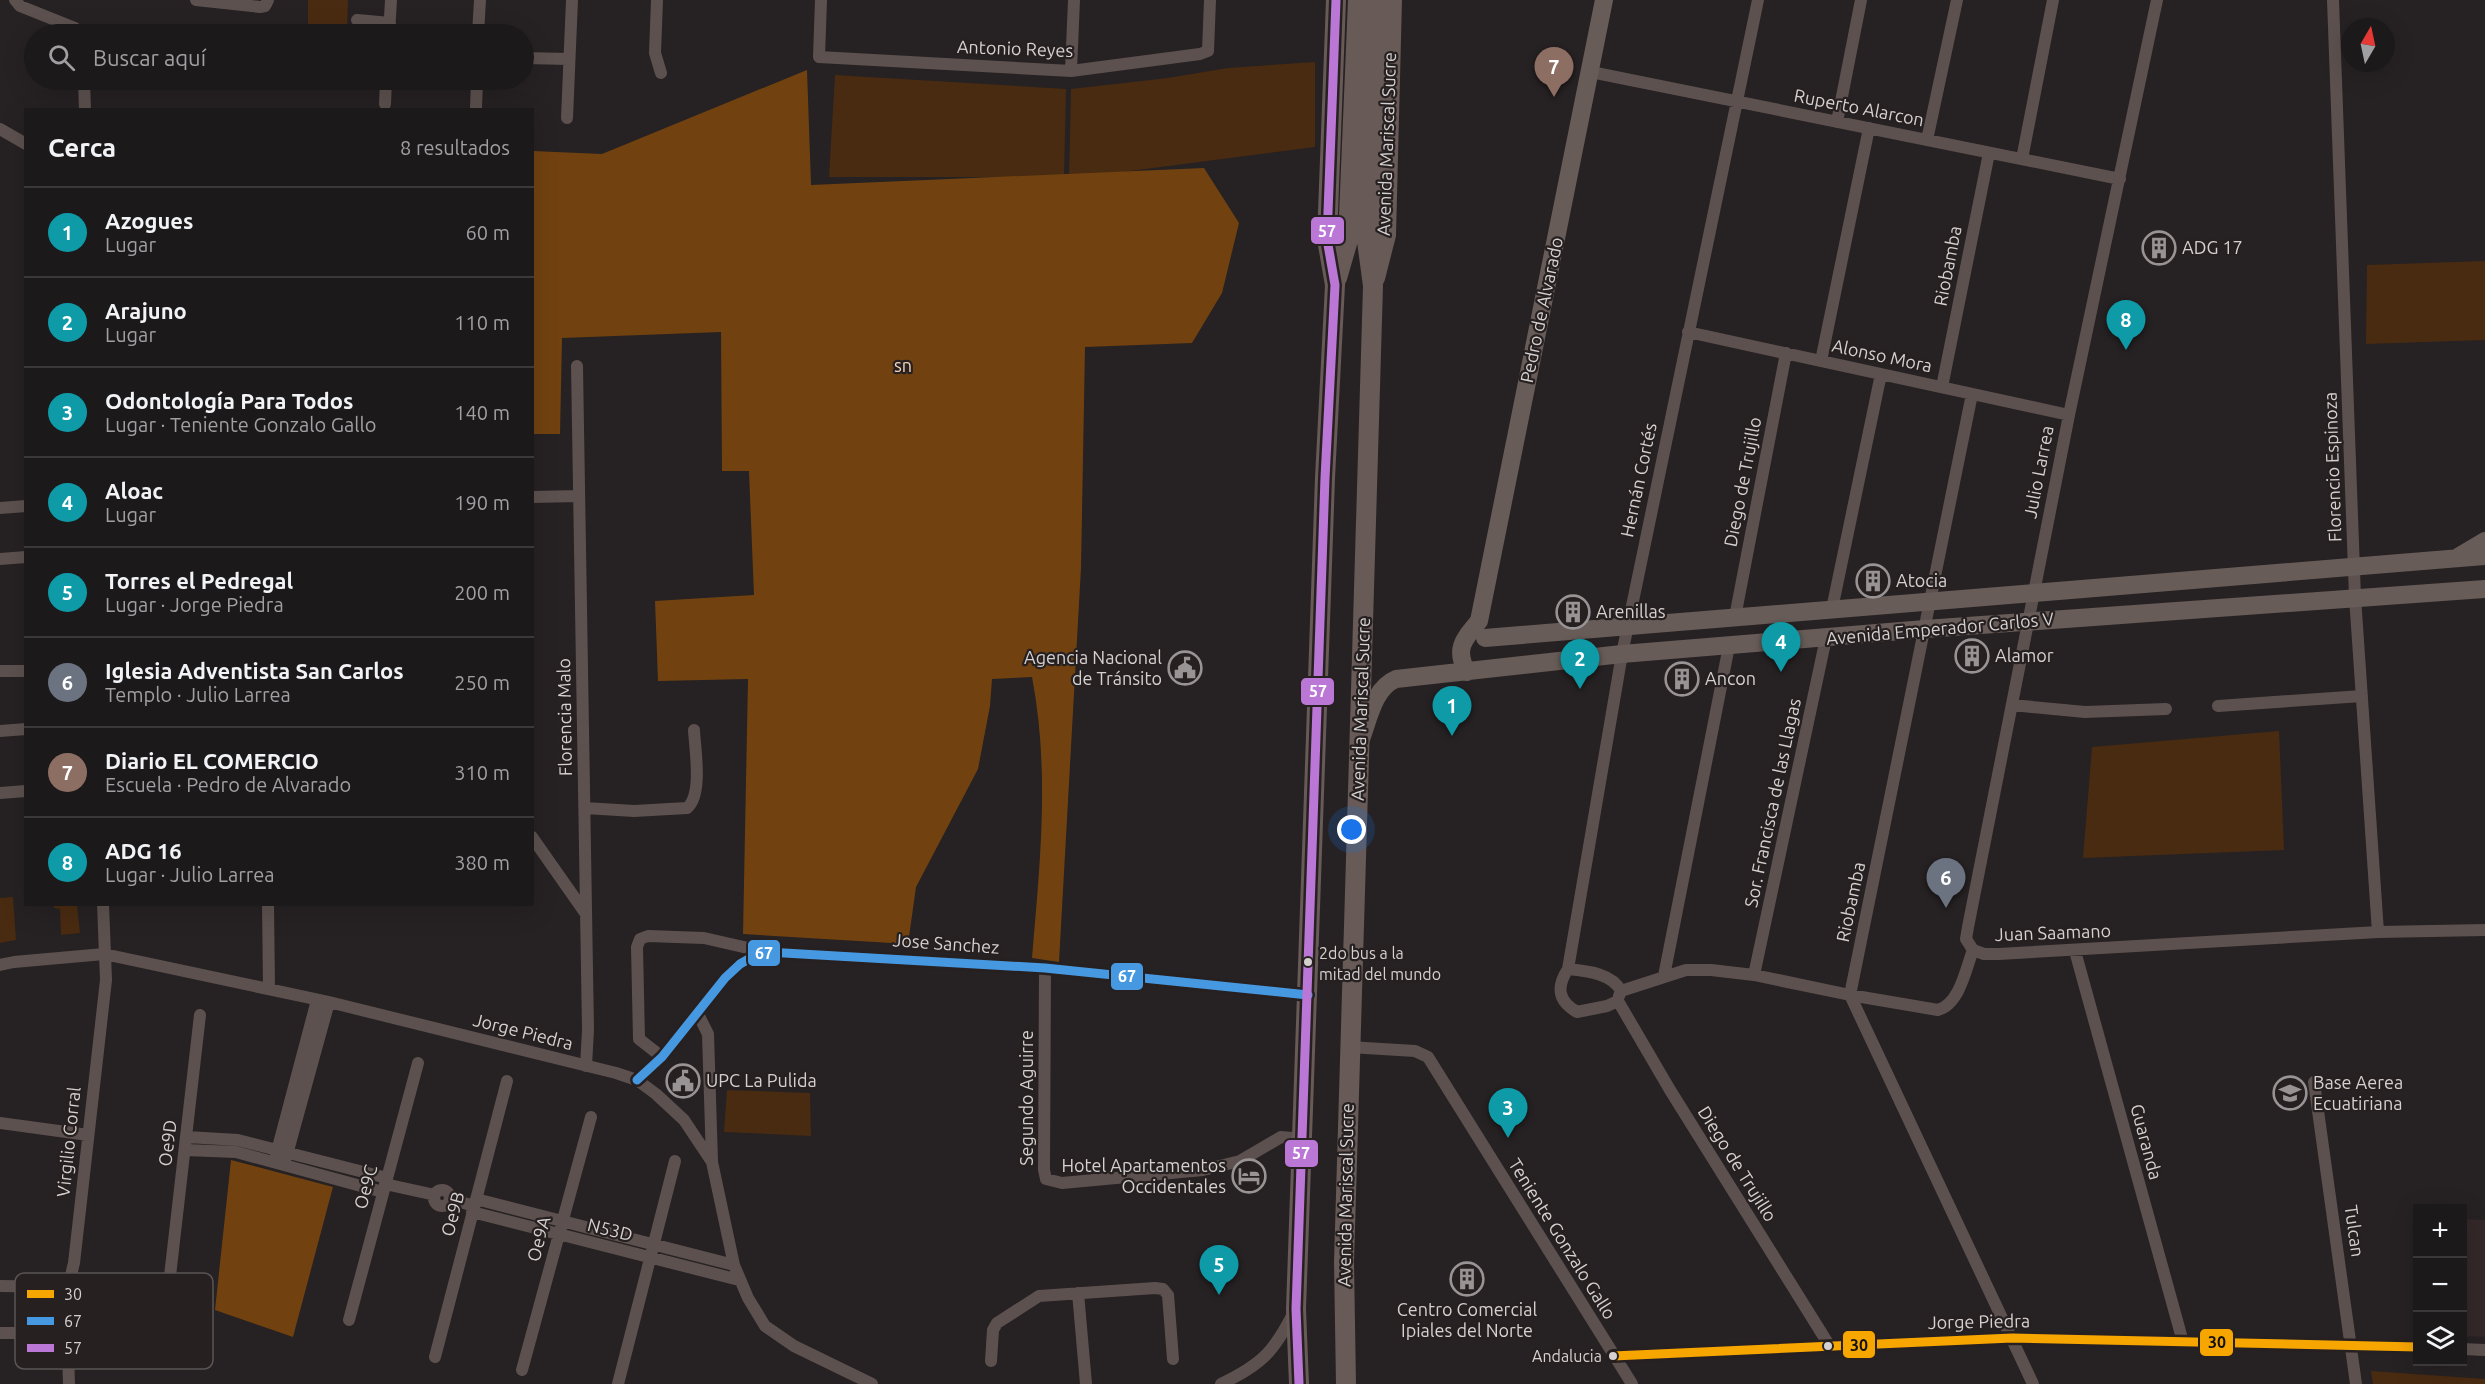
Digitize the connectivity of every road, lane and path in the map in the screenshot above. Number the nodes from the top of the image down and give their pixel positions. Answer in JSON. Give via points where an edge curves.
{"nodes":[{"id":1,"x":15,"y":0,"type":"edge"},
{"id":2,"x":196,"y":0,"type":"edge"},
{"id":3,"x":267,"y":0,"type":"edge"},
{"id":4,"x":391,"y":0,"type":"edge"},
{"id":5,"x":480,"y":0,"type":"edge"},
{"id":6,"x":572,"y":0,"type":"edge"},
{"id":7,"x":657,"y":0,"type":"edge"},
{"id":8,"x":821,"y":0,"type":"edge"},
{"id":9,"x":1074,"y":0,"type":"edge"},
{"id":10,"x":1210,"y":0,"type":"edge"},
{"id":11,"x":1336,"y":0,"type":"edge"},
{"id":12,"x":1358,"y":0,"type":"edge"},
{"id":13,"x":1375,"y":0,"type":"edge"},
{"id":14,"x":1392,"y":0,"type":"edge"},
{"id":15,"x":1604,"y":0,"type":"edge"},
{"id":16,"x":1758,"y":0,"type":"edge"},
{"id":17,"x":1861,"y":0,"type":"edge"},
{"id":18,"x":1956,"y":0,"type":"edge"},
{"id":19,"x":2054,"y":0,"type":"edge"},
{"id":20,"x":2157,"y":0,"type":"edge"},
{"id":21,"x":2333,"y":0,"type":"edge"},
{"id":22,"x":357,"y":20,"type":"dead end"},
{"id":23,"x":65,"y":24,"type":"edge"},
{"id":24,"x":372,"y":24,"type":"edge"},
{"id":25,"x":390,"y":24,"type":"edge"},
{"id":26,"x":479,"y":24,"type":"edge"},
{"id":27,"x":534,"y":58,"type":"edge"},
{"id":28,"x":570,"y":59,"type":"junction"},
{"id":29,"x":1071,"y":71,"type":"junction"},
{"id":30,"x":1591,"y":72,"type":"junction"},
{"id":31,"x":661,"y":73,"type":"dead end"},
{"id":32,"x":84,"y":90,"type":"edge"},
{"id":33,"x":386,"y":90,"type":"edge"},
{"id":34,"x":477,"y":90,"type":"edge"},
{"id":35,"x":1737,"y":102,"type":"junction"},
{"id":36,"x":385,"y":104,"type":"dead end"},
{"id":37,"x":85,"y":108,"type":"edge"},
{"id":38,"x":476,"y":108,"type":"dead end"},
{"id":39,"x":567,"y":117,"type":"dead end"},
{"id":40,"x":1837,"y":122,"type":"junction"},
{"id":41,"x":1869,"y":128,"type":"junction"},
{"id":42,"x":0,"y":129,"type":"edge"},
{"id":43,"x":1927,"y":140,"type":"junction"},
{"id":44,"x":24,"y":143,"type":"edge"},
{"id":45,"x":1989,"y":153,"type":"junction"},
{"id":46,"x":2022,"y":159,"type":"junction"},
{"id":47,"x":2120,"y":179,"type":"junction"},
{"id":48,"x":1335,"y":285,"type":"junction"},
{"id":49,"x":1373,"y":286,"type":"junction"},
{"id":50,"x":1688,"y":332,"type":"junction"},
{"id":51,"x":1786,"y":353,"type":"junction"},
{"id":52,"x":1821,"y":361,"type":"junction"},
{"id":53,"x":577,"y":366,"type":"dead end"},
{"id":54,"x":1881,"y":374,"type":"junction"},
{"id":55,"x":1942,"y":387,"type":"junction"},
{"id":56,"x":1972,"y":394,"type":"junction"},
{"id":57,"x":2069,"y":415,"type":"junction"},
{"id":58,"x":579,"y":496,"type":"junction"},
{"id":59,"x":534,"y":497,"type":"edge"},
{"id":60,"x":24,"y":506,"type":"edge"},
{"id":61,"x":0,"y":508,"type":"edge"},
{"id":62,"x":2485,"y":541,"type":"edge"},
{"id":63,"x":2485,"y":556,"type":"edge"},
{"id":64,"x":24,"y":557,"type":"edge"},
{"id":65,"x":0,"y":559,"type":"edge"},
{"id":66,"x":2455,"y":559,"type":"junction"},
{"id":67,"x":2354,"y":567,"type":"junction"},
{"id":68,"x":2485,"y":589,"type":"edge"},
{"id":69,"x":2034,"y":592,"type":"junction"},
{"id":70,"x":2355,"y":597,"type":"junction"},
{"id":71,"x":1930,"y":601,"type":"junction"},
{"id":72,"x":1832,"y":609,"type":"junction"},
{"id":73,"x":1735,"y":617,"type":"junction"},
{"id":74,"x":2028,"y":621,"type":"junction"},
{"id":75,"x":1628,"y":625,"type":"junction"},
{"id":76,"x":1482,"y":629,"type":"junction"},
{"id":77,"x":1925,"y":629,"type":"junction"},
{"id":78,"x":1826,"y":638,"type":"junction"},
{"id":79,"x":1729,"y":646,"type":"junction"},
{"id":80,"x":1622,"y":654,"type":"junction"},
{"id":81,"x":24,"y":670,"type":"edge"},
{"id":82,"x":0,"y":671,"type":"edge"},
{"id":83,"x":1474,"y":671,"type":"junction"},
{"id":84,"x":2362,"y":696,"type":"junction"},
{"id":85,"x":2012,"y":705,"type":"junction"},
{"id":86,"x":2218,"y":706,"type":"dead end"},
{"id":87,"x":2166,"y":710,"type":"dead end"},
{"id":88,"x":24,"y":729,"type":"edge"},
{"id":89,"x":0,"y":730,"type":"edge"},
{"id":90,"x":694,"y":730,"type":"dead end"},
{"id":91,"x":1361,"y":738,"type":"junction"},
{"id":92,"x":24,"y":791,"type":"edge"},
{"id":93,"x":0,"y":793,"type":"edge"},
{"id":94,"x":585,"y":808,"type":"junction"},
{"id":95,"x":534,"y":840,"type":"edge"},
{"id":96,"x":103,"y":906,"type":"edge"},
{"id":97,"x":268,"y":906,"type":"edge"},
{"id":98,"x":586,"y":914,"type":"junction"},
{"id":99,"x":2485,"y":930,"type":"edge"},
{"id":100,"x":2378,"y":932,"type":"junction"},
{"id":101,"x":1973,"y":950,"type":"junction"},
{"id":102,"x":2075,"y":951,"type":"junction"},
{"id":103,"x":767,"y":952,"type":"junction"},
{"id":104,"x":104,"y":954,"type":"junction"},
{"id":105,"x":0,"y":965,"type":"edge"},
{"id":106,"x":1045,"y":968,"type":"junction"},
{"id":107,"x":1568,"y":969,"type":"junction"},
{"id":108,"x":1754,"y":975,"type":"junction"},
{"id":109,"x":1664,"y":976,"type":"junction"},
{"id":110,"x":269,"y":988,"type":"junction"},
{"id":111,"x":1308,"y":995,"type":"junction"},
{"id":112,"x":1850,"y":995,"type":"junction"},
{"id":113,"x":1619,"y":996,"type":"junction"},
{"id":114,"x":323,"y":1001,"type":"junction"},
{"id":115,"x":697,"y":1012,"type":"junction"},
{"id":116,"x":200,"y":1015,"type":"dead end"},
{"id":117,"x":1349,"y":1047,"type":"junction"},
{"id":118,"x":662,"y":1057,"type":"junction"},
{"id":119,"x":418,"y":1064,"type":"dead end"},
{"id":120,"x":586,"y":1066,"type":"junction"},
{"id":121,"x":637,"y":1080,"type":"junction"},
{"id":122,"x":507,"y":1081,"type":"dead end"},
{"id":123,"x":2314,"y":1083,"type":"dead end"},
{"id":124,"x":591,"y":1117,"type":"dead end"},
{"id":125,"x":0,"y":1123,"type":"edge"},
{"id":126,"x":88,"y":1135,"type":"junction"},
{"id":127,"x":1302,"y":1139,"type":"junction"},
{"id":128,"x":186,"y":1144,"type":"junction"},
{"id":129,"x":280,"y":1158,"type":"junction"},
{"id":130,"x":675,"y":1161,"type":"dead end"},
{"id":131,"x":712,"y":1162,"type":"junction"},
{"id":132,"x":385,"y":1184,"type":"junction"},
{"id":133,"x":474,"y":1206,"type":"junction"},
{"id":134,"x":563,"y":1221,"type":"junction"},
{"id":135,"x":559,"y":1236,"type":"junction"},
{"id":136,"x":653,"y":1245,"type":"junction"},
{"id":137,"x":650,"y":1258,"type":"junction"},
{"id":138,"x":734,"y":1265,"type":"junction"},
{"id":139,"x":72,"y":1273,"type":"edge"},
{"id":140,"x":170,"y":1273,"type":"edge"},
{"id":141,"x":739,"y":1280,"type":"junction"},
{"id":142,"x":0,"y":1286,"type":"edge"},
{"id":143,"x":15,"y":1286,"type":"edge"},
{"id":144,"x":1078,"y":1293,"type":"junction"},
{"id":145,"x":1296,"y":1308,"type":"junction"},
{"id":146,"x":349,"y":1320,"type":"dead end"},
{"id":147,"x":2012,"y":1338,"type":"junction"},
{"id":148,"x":2182,"y":1342,"type":"junction"},
{"id":149,"x":1830,"y":1345,"type":"junction"},
{"id":150,"x":2352,"y":1345,"type":"junction"},
{"id":151,"x":2413,"y":1347,"type":"edge"},
{"id":152,"x":2467,"y":1349,"type":"edge"},
{"id":153,"x":2485,"y":1350,"type":"edge"},
{"id":154,"x":435,"y":1356,"type":"dead end"},
{"id":155,"x":1613,"y":1356,"type":"junction"},
{"id":156,"x":1173,"y":1359,"type":"dead end"},
{"id":157,"x":991,"y":1361,"type":"dead end"},
{"id":158,"x":68,"y":1369,"type":"edge"},
{"id":159,"x":522,"y":1370,"type":"dead end"},
{"id":160,"x":69,"y":1384,"type":"edge"},
{"id":161,"x":618,"y":1384,"type":"edge"},
{"id":162,"x":872,"y":1384,"type":"edge"},
{"id":163,"x":1086,"y":1384,"type":"edge"},
{"id":164,"x":1221,"y":1384,"type":"edge"},
{"id":165,"x":1299,"y":1384,"type":"edge"},
{"id":166,"x":1346,"y":1384,"type":"edge"},
{"id":167,"x":1632,"y":1384,"type":"edge"},
{"id":168,"x":2033,"y":1384,"type":"edge"},
{"id":169,"x":2356,"y":1384,"type":"edge"}],
"edges":[{"from":1,"to":23,"type":"street","via":[[20,6]]},
{"from":2,"to":3,"type":"street","via":[[260,7]]},
{"from":4,"to":25,"type":"street"},
{"from":5,"to":26,"type":"street"},
{"from":6,"to":28,"type":"street"},
{"from":7,"to":31,"type":"street","via":[[655,52]]},
{"from":8,"to":29,"type":"street","name":"Antonio Reyes","via":[[819,57]]},
{"from":9,"to":29,"type":"street"},
{"from":10,"to":29,"type":"street","name":"Antonio Reyes","via":[[1208,51]]},
{"from":11,"to":48,"type":"main road","name":"Avenida Mariscal Sucre","via":[[1328,239]]},
{"from":12,"to":48,"type":"main road","name":"Avenida Mariscal Sucre","via":[[1348,240]]},
{"from":13,"to":49,"type":"main road","name":"Avenida Mariscal Sucre","via":[[1366,241]]},
{"from":14,"to":49,"type":"main road","name":"Avenida Mariscal Sucre","via":[[1386,235]]},
{"from":15,"to":30,"type":"main road","name":"Pedro de Alvarado"},
{"from":16,"to":35,"type":"street","name":"Hernán Cortés"},
{"from":17,"to":40,"type":"street"},
{"from":18,"to":43,"type":"street"},
{"from":19,"to":46,"type":"street"},
{"from":20,"to":47,"type":"street","name":"Julio Larrea"},
{"from":21,"to":67,"type":"street","name":"Florencio Espinoza"},
{"from":22,"to":24,"type":"street"},
{"from":27,"to":28,"type":"street"},
{"from":28,"to":39,"type":"street"},
{"from":30,"to":35,"type":"street","name":"Ruperto Alarcon"},
{"from":30,"to":76,"type":"main road","name":"Pedro de Alvarado"},
{"from":32,"to":37,"type":"street"},
{"from":33,"to":36,"type":"street"},
{"from":34,"to":38,"type":"street"},
{"from":35,"to":40,"type":"street","name":"Ruperto Alarcon"},
{"from":35,"to":50,"type":"street","name":"Hernán Cortés"},
{"from":40,"to":41,"type":"street","name":"Ruperto Alarcon"},
{"from":41,"to":43,"type":"street","name":"Ruperto Alarcon"},
{"from":41,"to":52,"type":"street"},
{"from":42,"to":44,"type":"street"},
{"from":43,"to":45,"type":"street","name":"Ruperto Alarcon"},
{"from":45,"to":46,"type":"street","name":"Ruperto Alarcon"},
{"from":45,"to":55,"type":"street","name":"Riobamba"},
{"from":46,"to":47,"type":"street","name":"Ruperto Alarcon"},
{"from":47,"to":57,"type":"street","name":"Julio Larrea"},
{"from":48,"to":111,"type":"main road","name":"Avenida Mariscal Sucre","via":[[1324,478]]},
{"from":49,"to":91,"type":"main road","name":"Avenida Mariscal Sucre"},
{"from":50,"to":51,"type":"street","name":"Alonso Mora"},
{"from":50,"to":75,"type":"street","name":"Hernán Cortés"},
{"from":51,"to":52,"type":"street","name":"Alonso Mora"},
{"from":51,"to":73,"type":"street","name":"Diego de Trujillo"},
{"from":52,"to":54,"type":"street","name":"Alonso Mora"},
{"from":53,"to":58,"type":"street","name":"Florencia Malo"},
{"from":54,"to":55,"type":"street","name":"Alonso Mora"},
{"from":54,"to":72,"type":"street"},
{"from":55,"to":56,"type":"street","name":"Alonso Mora"},
{"from":56,"to":57,"type":"street","name":"Alonso Mora"},
{"from":56,"to":71,"type":"street","name":"Riobamba"},
{"from":57,"to":69,"type":"street","name":"Julio Larrea"},
{"from":58,"to":59,"type":"street"},
{"from":58,"to":94,"type":"street","name":"Florencia Malo"},
{"from":60,"to":61,"type":"street"},
{"from":62,"to":66,"type":"main road"},
{"from":63,"to":66,"type":"main road","name":"Avenida Emperador Carlos V"},
{"from":64,"to":65,"type":"street"},
{"from":66,"to":67,"type":"main road","name":"Avenida Emperador Carlos V"},
{"from":67,"to":69,"type":"main road","name":"Avenida Emperador Carlos V"},
{"from":67,"to":70,"type":"street","name":"Florencio Espinoza"},
{"from":68,"to":70,"type":"main road","name":"Avenida Emperador Carlos V"},
{"from":69,"to":71,"type":"main road","name":"Avenida Emperador Carlos V"},
{"from":69,"to":74,"type":"street","name":"Julio Larrea"},
{"from":70,"to":74,"type":"main road","name":"Avenida Emperador Carlos V"},
{"from":70,"to":84,"type":"street","name":"Florencio Espinoza"},
{"from":71,"to":72,"type":"main road","name":"Avenida Emperador Carlos V"},
{"from":71,"to":77,"type":"street","name":"Riobamba"},
{"from":72,"to":73,"type":"main road","name":"Avenida Emperador Carlos V"},
{"from":73,"to":75,"type":"main road","name":"Avenida Emperador Carlos V"},
{"from":74,"to":77,"type":"main road","name":"Avenida Emperador Carlos V"},
{"from":74,"to":85,"type":"street","name":"Julio Larrea"},
{"from":75,"to":76,"type":"main road","name":"Avenida Emperador Carlos V"},
{"from":75,"to":80,"type":"street","name":"Hernán Cortés"},
{"from":76,"to":83,"type":"main road","name":"Pedro de Alvarado","via":[[1487,650]]},
{"from":76,"to":83,"type":"main road","name":"Pedro de Alvarado","via":[[1466,637],[1461,648],[1461,661]]},
{"from":77,"to":78,"type":"main road","name":"Avenida Emperador Carlos V"},
{"from":77,"to":112,"type":"street","name":"Riobamba"},
{"from":78,"to":79,"type":"main road","name":"Avenida Emperador Carlos V"},
{"from":78,"to":108,"type":"street","name":"Sor. Francisca de las Llagas"},
{"from":79,"to":80,"type":"main road","name":"Avenida Emperador Carlos V"},
{"from":79,"to":109,"type":"street"},
{"from":80,"to":83,"type":"main road","name":"Avenida Emperador Carlos V"},
{"from":80,"to":107,"type":"street","name":"Hernán Cortés"},
{"from":81,"to":82,"type":"street"},
{"from":83,"to":91,"type":"main road","name":"Avenida Emperador Carlos V","via":[[1386,683],[1379,691]]},
{"from":84,"to":86,"type":"street"},
{"from":84,"to":100,"type":"street","name":"Florencio Espinoza"},
{"from":85,"to":87,"type":"street","via":[[2085,712]]},
{"from":85,"to":101,"type":"street","name":"Julio Larrea","via":[[1966,939]]},
{"from":88,"to":89,"type":"street"},
{"from":90,"to":94,"type":"street","via":[[696,794],[687,808]]},
{"from":91,"to":117,"type":"main road","name":"Avenida Mariscal Sucre"},
{"from":92,"to":93,"type":"street"},
{"from":94,"to":98,"type":"street","name":"Florencia Malo"},
{"from":95,"to":98,"type":"street"},
{"from":96,"to":104,"type":"street","name":"Virgilio Corral"},
{"from":97,"to":110,"type":"street"},
{"from":98,"to":120,"type":"street","name":"Florencia Malo"},
{"from":99,"to":100,"type":"street","name":"Juan Saamano"},
{"from":100,"to":102,"type":"street","name":"Juan Saamano"},
{"from":101,"to":102,"type":"street","name":"Juan Saamano","via":[[1984,954]]},
{"from":101,"to":112,"type":"street","name":"Juan Saamano","via":[[1954,999],[1944,1008],[1932,1010]]},
{"from":102,"to":148,"type":"street","name":"Guaranda"},
{"from":103,"to":106,"type":"street","name":"Jose Sanchez"},
{"from":103,"to":115,"type":"street","name":"Jose Sanchez","via":[[740,964]]},
{"from":103,"to":118,"type":"street","via":[[704,938],[640,939],[639,1039]]},
{"from":104,"to":105,"type":"street","name":"Jorge Piedra"},
{"from":104,"to":110,"type":"street","name":"Jorge Piedra"},
{"from":104,"to":126,"type":"street","name":"Virgilio Corral","via":[[106,980]]},
{"from":106,"to":111,"type":"street","name":"Jose Sanchez"},
{"from":106,"to":127,"type":"street","name":"Segundo Aguirre","via":[[1047,1179],[1062,1183],[1203,1170],[1240,1161],[1281,1137]]},
{"from":107,"to":113,"type":"street","via":[[1611,980],[1617,984]]},
{"from":107,"to":113,"type":"street","via":[[1559,991],[1566,1005],[1577,1012],[1606,1006]]},
{"from":108,"to":109,"type":"street","name":"Juan Saamano","via":[[1686,970]]},
{"from":108,"to":112,"type":"street","name":"Juan Saamano"},
{"from":109,"to":113,"type":"street","name":"Juan Saamano"},
{"from":110,"to":114,"type":"street","name":"Jorge Piedra"},
{"from":111,"to":127,"type":"main road","name":"Avenida Mariscal Sucre"},
{"from":112,"to":147,"type":"street"},
{"from":113,"to":149,"type":"street","name":"Diego de Trujillo","via":[[1670,1090]]},
{"from":114,"to":120,"type":"street","name":"Jorge Piedra"},
{"from":114,"to":129,"type":"street"},
{"from":115,"to":118,"type":"street","name":"Jose Sanchez"},
{"from":115,"to":131,"type":"street","via":[[708,1034]]},
{"from":116,"to":128,"type":"street","name":"Oe9D"},
{"from":117,"to":155,"type":"street","name":"Teniente Gonzalo Gallo","via":[[1404,1050],[1428,1057]]},
{"from":117,"to":166,"type":"main road","name":"Avenida Mariscal Sucre","via":[[1344,1262]]},
{"from":118,"to":121,"type":"street","name":"Jose Sanchez"},
{"from":119,"to":132,"type":"street","name":"Oe9C"},
{"from":120,"to":121,"type":"street","name":"Jorge Piedra"},
{"from":121,"to":131,"type":"street","name":"Jorge Piedra","via":[[684,1120]]},
{"from":122,"to":133,"type":"street","name":"Oe9B"},
{"from":123,"to":150,"type":"street","name":"Tulcan"},
{"from":124,"to":134,"type":"street","name":"Oe9A"},
{"from":125,"to":126,"type":"street"},
{"from":126,"to":139,"type":"street","name":"Virgilio Corral"},
{"from":127,"to":145,"type":"main road","name":"Avenida Mariscal Sucre"},
{"from":128,"to":129,"type":"street","via":[[238,1140]]},
{"from":128,"to":140,"type":"street","name":"Oe9D"},
{"from":129,"to":132,"type":"street"},
{"from":130,"to":136,"type":"street"},
{"from":131,"to":138,"type":"street","name":"Jorge Piedra"},
{"from":132,"to":133,"type":"street","via":[[435,1195],[439,1190],[446,1191],[450,1199]]},
{"from":132,"to":146,"type":"street","name":"Oe9C"},
{"from":133,"to":134,"type":"street","name":"N53D"},
{"from":133,"to":135,"type":"street","name":"N53D"},
{"from":133,"to":154,"type":"street","name":"Oe9B"},
{"from":134,"to":135,"type":"street","name":"Oe9A"},
{"from":134,"to":136,"type":"street","name":"N53D"},
{"from":135,"to":137,"type":"street","name":"N53D"},
{"from":135,"to":159,"type":"street","name":"Oe9A"},
{"from":136,"to":137,"type":"street"},
{"from":136,"to":138,"type":"street","name":"N53D"},
{"from":137,"to":141,"type":"street","name":"N53D"},
{"from":137,"to":161,"type":"street"},
{"from":138,"to":141,"type":"street","name":"Jorge Piedra"},
{"from":141,"to":162,"type":"street","name":"Jorge Piedra","via":[[757,1315],[778,1337]]},
{"from":142,"to":143,"type":"street"},
{"from":144,"to":156,"type":"street","via":[[1163,1289],[1168,1295]]},
{"from":144,"to":157,"type":"street","via":[[1039,1296],[997,1323]]},
{"from":144,"to":163,"type":"street"},
{"from":145,"to":164,"type":"street","via":[[1282,1337],[1264,1358],[1254,1368]]},
{"from":145,"to":165,"type":"main road","name":"Avenida Mariscal Sucre"},
{"from":147,"to":148,"type":"street","name":"Jorge Piedra"},
{"from":147,"to":149,"type":"street","name":"Jorge Piedra"},
{"from":147,"to":168,"type":"street"},
{"from":148,"to":150,"type":"street","name":"Jorge Piedra"},
{"from":149,"to":155,"type":"street","name":"Jorge Piedra"},
{"from":150,"to":151,"type":"street","name":"Jorge Piedra"},
{"from":150,"to":169,"type":"street","name":"Tulcan"},
{"from":152,"to":153,"type":"street"},
{"from":155,"to":167,"type":"street","name":"Teniente Gonzalo Gallo"},
{"from":158,"to":160,"type":"street","name":"Virgilio Corral"}]}
